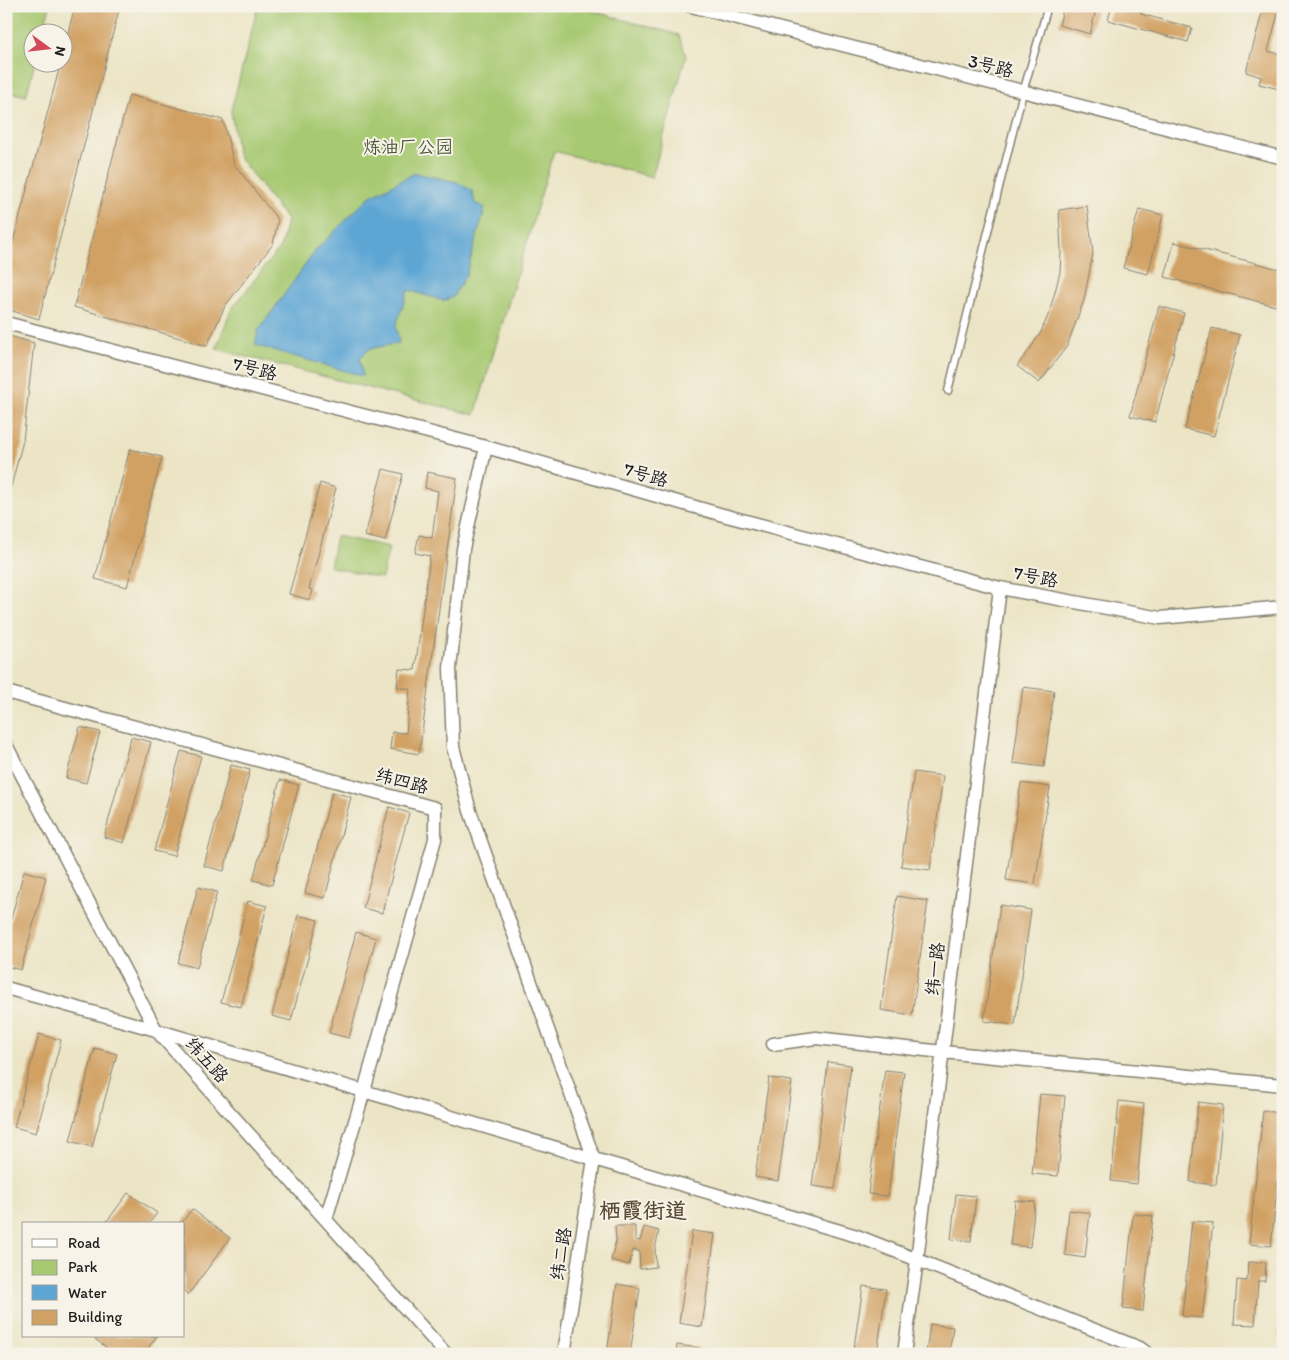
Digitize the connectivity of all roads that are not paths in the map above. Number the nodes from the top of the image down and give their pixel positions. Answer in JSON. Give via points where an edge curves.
{"nodes":[{"id":1,"x":691,"y":6,"type":"edge"},
{"id":2,"x":1048,"y":6,"type":"edge"},
{"id":3,"x":711,"y":9,"type":"edge"},
{"id":4,"x":1023,"y":92,"type":"junction"},
{"id":5,"x":1283,"y":158,"type":"edge"},
{"id":6,"x":6,"y":323,"type":"edge"},
{"id":7,"x":948,"y":391,"type":"dead end"},
{"id":8,"x":486,"y":447,"type":"junction"},
{"id":9,"x":1000,"y":588,"type":"junction"},
{"id":10,"x":1283,"y":607,"type":"edge"},
{"id":11,"x":6,"y":692,"type":"edge"},
{"id":12,"x":6,"y":745,"type":"edge"},
{"id":13,"x":6,"y":988,"type":"edge"},
{"id":14,"x":156,"y":1030,"type":"junction"},
{"id":15,"x":773,"y":1044,"type":"dead end"},
{"id":16,"x":943,"y":1052,"type":"junction"},
{"id":17,"x":1283,"y":1085,"type":"edge"},
{"id":18,"x":364,"y":1092,"type":"junction"},
{"id":19,"x":594,"y":1159,"type":"junction"},
{"id":20,"x":326,"y":1219,"type":"junction"},
{"id":21,"x":917,"y":1260,"type":"junction"},
{"id":22,"x":446,"y":1354,"type":"edge"},
{"id":23,"x":564,"y":1354,"type":"edge"},
{"id":24,"x":904,"y":1354,"type":"edge"},
{"id":25,"x":1148,"y":1354,"type":"edge"}],
"edges":[{"from":1,"to":3,"type":"street","name":"3号路"},
{"from":2,"to":4,"type":"lane"},
{"from":3,"to":4,"type":"street","name":"3号路"},
{"from":4,"to":5,"type":"street","name":"3号路"},
{"from":4,"to":7,"type":"lane"},
{"from":6,"to":8,"type":"street","name":"7号路"},
{"from":8,"to":9,"type":"street","name":"7号路","via":[[723,515]]},
{"from":8,"to":19,"type":"street","via":[[463,548],[450,668],[453,747],[473,821]]},
{"from":9,"to":10,"type":"street","name":"7号路","via":[[1160,618]]},
{"from":9,"to":16,"type":"street","name":"纬一路"},
{"from":11,"to":18,"type":"street","name":"纬四路","via":[[435,808],[435,839]]},
{"from":12,"to":14,"type":"street","name":"纬五路"},
{"from":13,"to":14,"type":"street"},
{"from":14,"to":18,"type":"street"},
{"from":14,"to":20,"type":"street","name":"纬五路"},
{"from":15,"to":16,"type":"street","via":[[816,1038]]},
{"from":16,"to":17,"type":"street"},
{"from":16,"to":21,"type":"street","name":"纬一路"},
{"from":18,"to":19,"type":"street"},
{"from":18,"to":20,"type":"street","name":"纬四路"},
{"from":19,"to":21,"type":"street","via":[[857,1236]]},
{"from":19,"to":23,"type":"street","name":"纬二路"},
{"from":20,"to":22,"type":"street","name":"纬五路"},
{"from":21,"to":24,"type":"street","name":"纬一路"},
{"from":21,"to":25,"type":"street","via":[[1140,1348]]}]}
